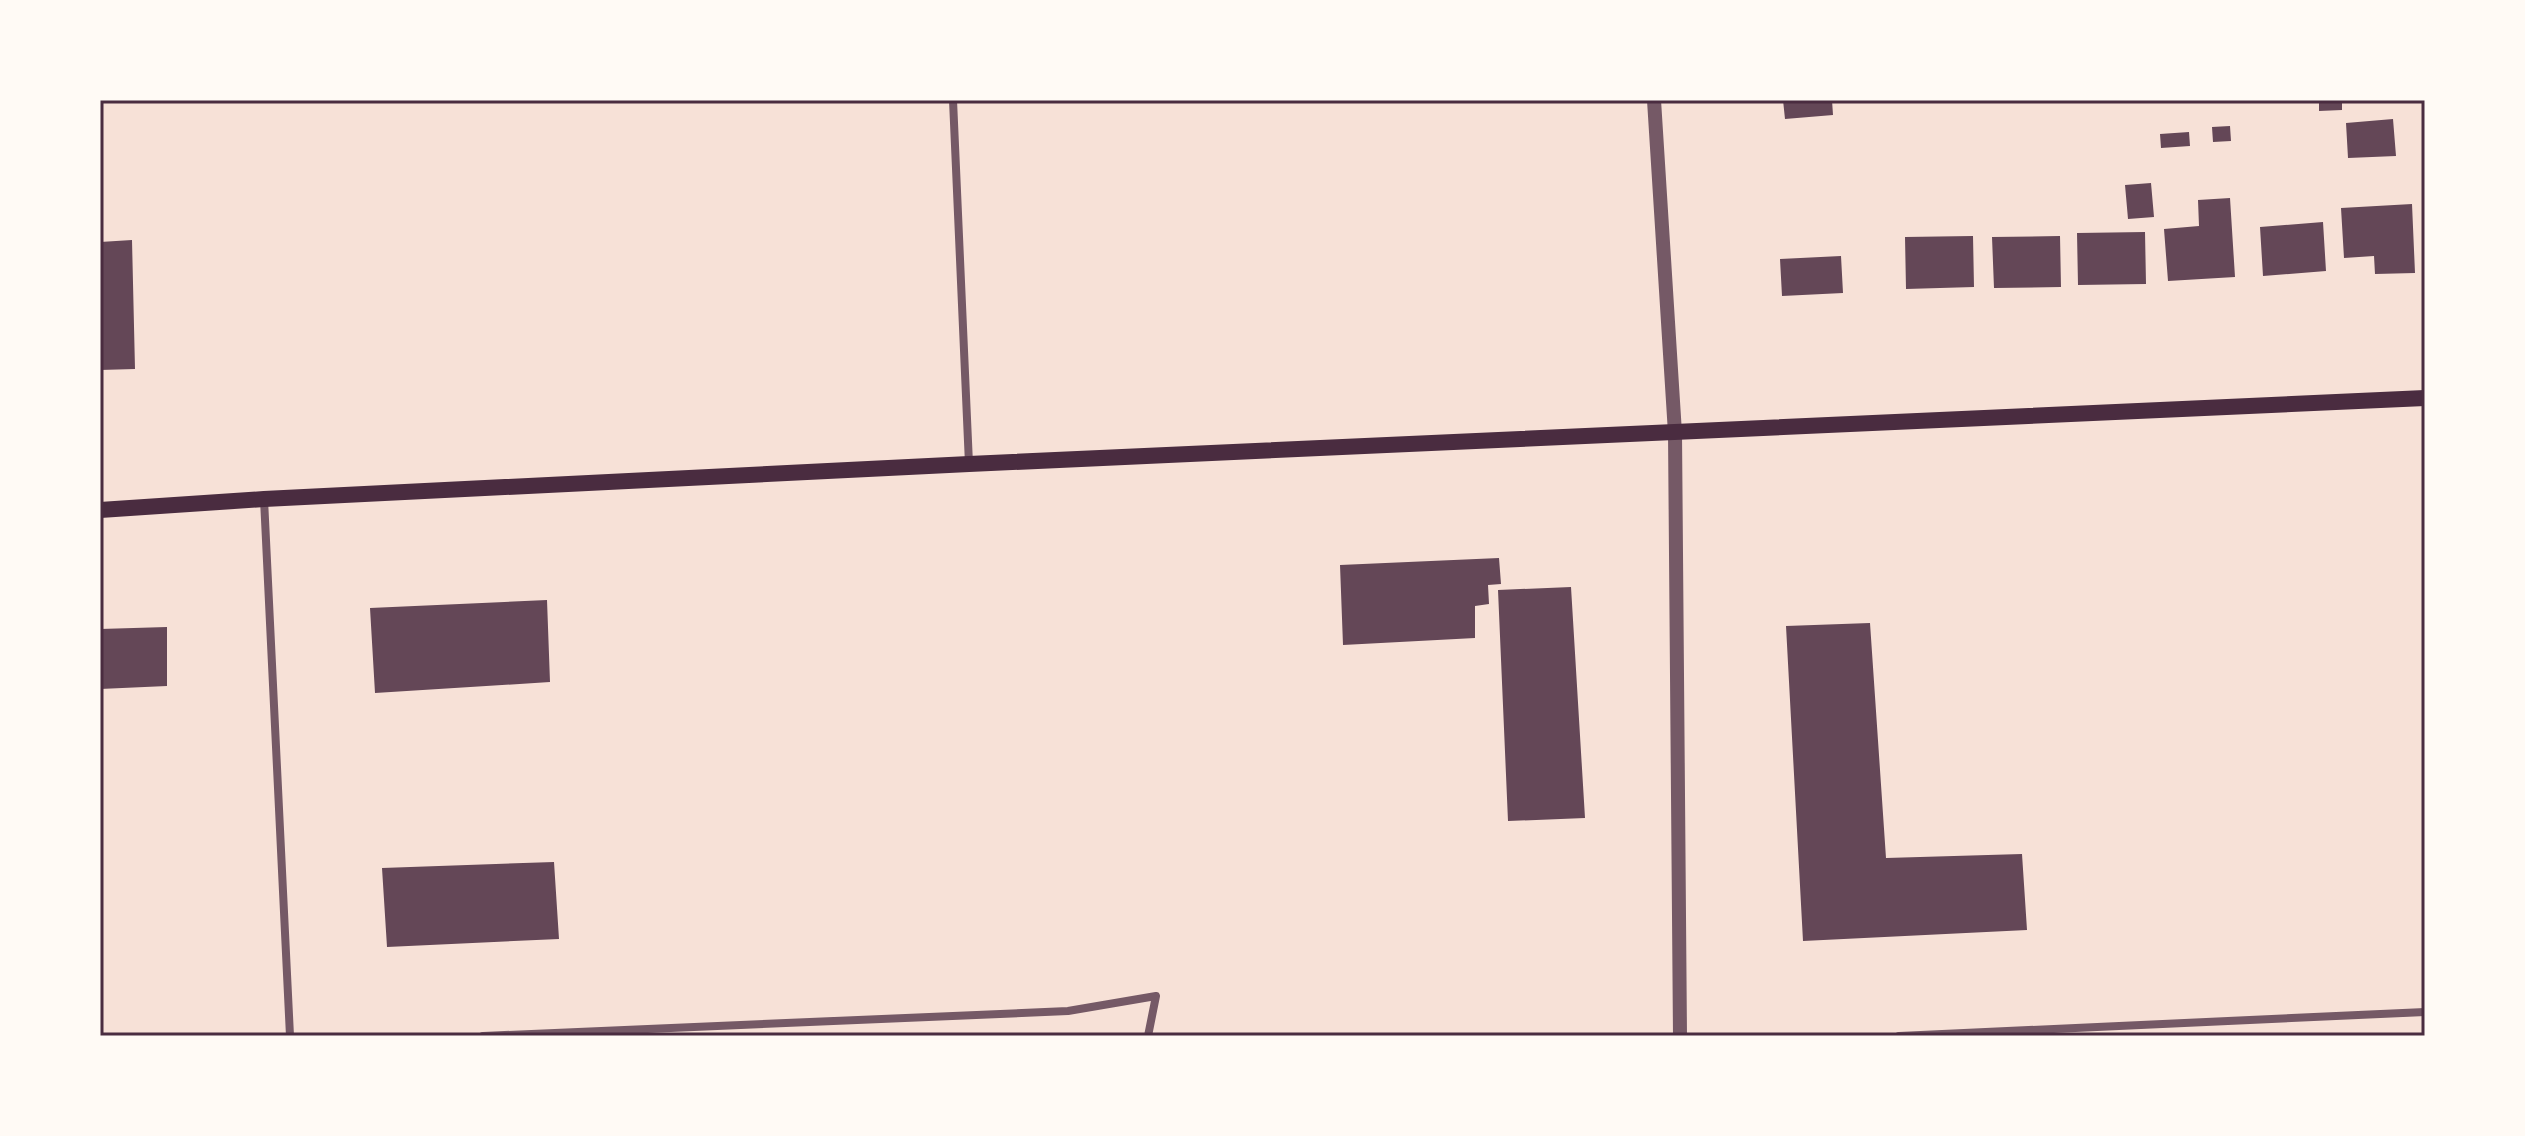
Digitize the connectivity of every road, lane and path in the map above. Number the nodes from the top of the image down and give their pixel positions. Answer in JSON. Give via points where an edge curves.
{"nodes":[{"id":1,"x":953,"y":100,"type":"edge"},
{"id":2,"x":1654,"y":100,"type":"edge"},
{"id":3,"x":2425,"y":398,"type":"edge"},
{"id":4,"x":1675,"y":433,"type":"junction"},
{"id":5,"x":969,"y":464,"type":"junction"},
{"id":6,"x":264,"y":499,"type":"junction"},
{"id":7,"x":100,"y":510,"type":"edge"},
{"id":8,"x":2425,"y":1012,"type":"edge"},
{"id":9,"x":290,"y":1036,"type":"edge"},
{"id":10,"x":483,"y":1036,"type":"edge"},
{"id":11,"x":1148,"y":1036,"type":"edge"},
{"id":12,"x":1680,"y":1036,"type":"edge"},
{"id":13,"x":1899,"y":1036,"type":"edge"}],
"edges":[{"from":1,"to":5,"type":"street"},
{"from":2,"to":4,"type":"street"},
{"from":3,"to":4,"type":"main road"},
{"from":4,"to":5,"type":"main road"},
{"from":4,"to":12,"type":"street"},
{"from":5,"to":6,"type":"main road"},
{"from":6,"to":7,"type":"main road"},
{"from":6,"to":9,"type":"street"},
{"from":8,"to":13,"type":"street"},
{"from":10,"to":11,"type":"street","via":[[1068,1011],[1156,996]]}]}
